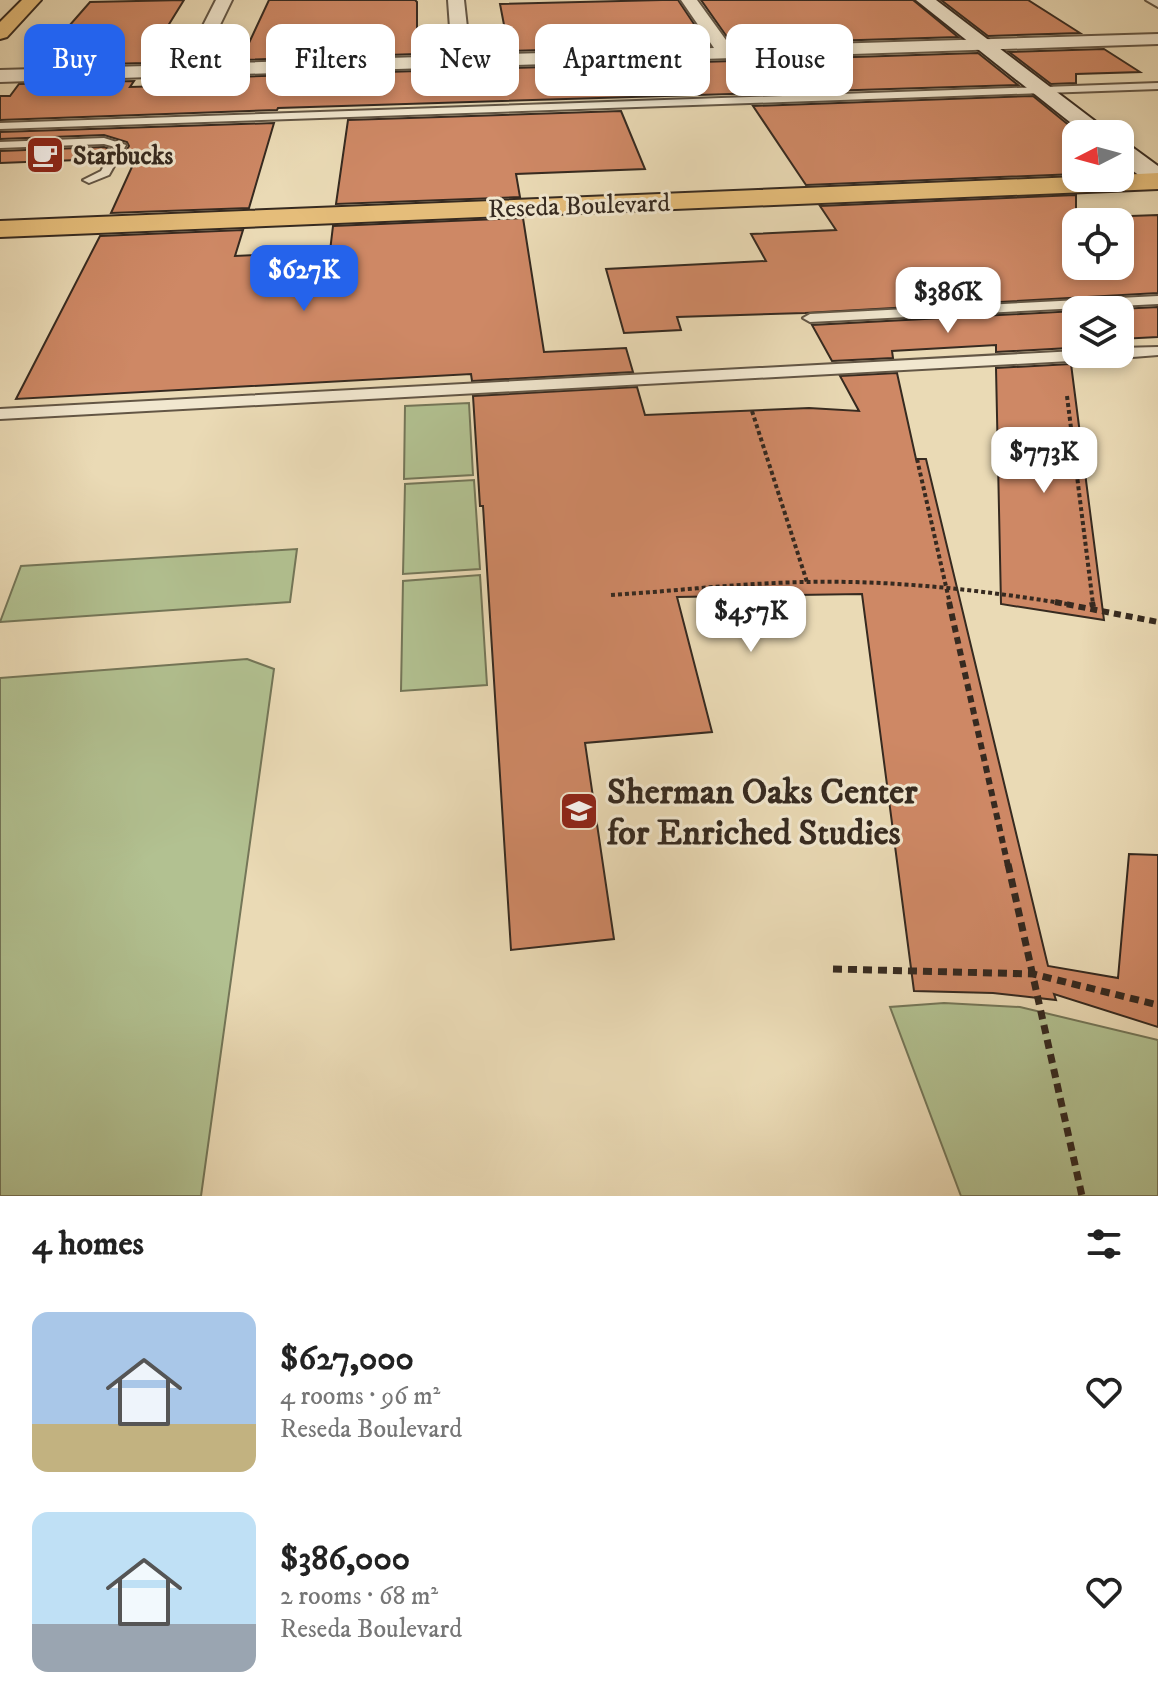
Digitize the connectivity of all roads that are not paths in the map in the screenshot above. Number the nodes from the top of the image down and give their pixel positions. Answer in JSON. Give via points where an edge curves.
{"nodes":[{"id":1,"x":32,"y":0,"type":"edge"},
{"id":2,"x":224,"y":0,"type":"edge"},
{"id":3,"x":456,"y":0,"type":"edge"},
{"id":4,"x":689,"y":0,"type":"edge"},
{"id":5,"x":925,"y":0,"type":"edge"},
{"id":6,"x":212,"y":24,"type":"edge"},
{"id":7,"x":458,"y":24,"type":"edge"},
{"id":8,"x":0,"y":33,"type":"edge"},
{"id":9,"x":1158,"y":39,"type":"edge"},
{"id":10,"x":984,"y":45,"type":"junction"},
{"id":11,"x":853,"y":49,"type":"edge"},
{"id":12,"x":726,"y":53,"type":"joint"},
{"id":13,"x":519,"y":59,"type":"edge"},
{"id":14,"x":411,"y":63,"type":"edge"},
{"id":15,"x":250,"y":68,"type":"edge"},
{"id":16,"x":141,"y":72,"type":"edge"},
{"id":17,"x":0,"y":76,"type":"edge"},
{"id":18,"x":1158,"y":86,"type":"edge"},
{"id":19,"x":1042,"y":90,"type":"junction"},
{"id":20,"x":1082,"y":120,"type":"edge"},
{"id":21,"x":0,"y":126,"type":"edge"},
{"id":22,"x":0,"y":145,"type":"edge"},
{"id":23,"x":1134,"y":160,"type":"edge"},
{"id":24,"x":89,"y":180,"type":"dead end"},
{"id":25,"x":1158,"y":180,"type":"edge"},
{"id":26,"x":0,"y":229,"type":"edge"},
{"id":27,"x":1158,"y":300,"type":"edge"},
{"id":28,"x":810,"y":318,"type":"dead end"},
{"id":29,"x":1158,"y":351,"type":"edge"},
{"id":30,"x":1134,"y":352,"type":"edge"},
{"id":31,"x":1062,"y":356,"type":"edge"},
{"id":32,"x":0,"y":414,"type":"edge"}],
"edges":[{"from":1,"to":8,"type":"main road"},
{"from":2,"to":6,"type":"street"},
{"from":3,"to":7,"type":"street"},
{"from":4,"to":12,"type":"street"},
{"from":5,"to":10,"type":"street"},
{"from":9,"to":10,"type":"street"},
{"from":10,"to":11,"type":"street"},
{"from":10,"to":19,"type":"street"},
{"from":12,"to":13,"type":"street"},
{"from":14,"to":15,"type":"street"},
{"from":16,"to":17,"type":"street"},
{"from":18,"to":19,"type":"lane"},
{"from":19,"to":20,"type":"street"},
{"from":19,"to":21,"type":"lane"},
{"from":22,"to":24,"type":"lane","via":[[121,145],[105,173]]},
{"from":23,"to":25,"type":"street"},
{"from":25,"to":26,"type":"main road","name":"Reseda Boulevard"},
{"from":27,"to":28,"type":"lane"},
{"from":29,"to":30,"type":"lane"},
{"from":31,"to":32,"type":"lane"}]}
